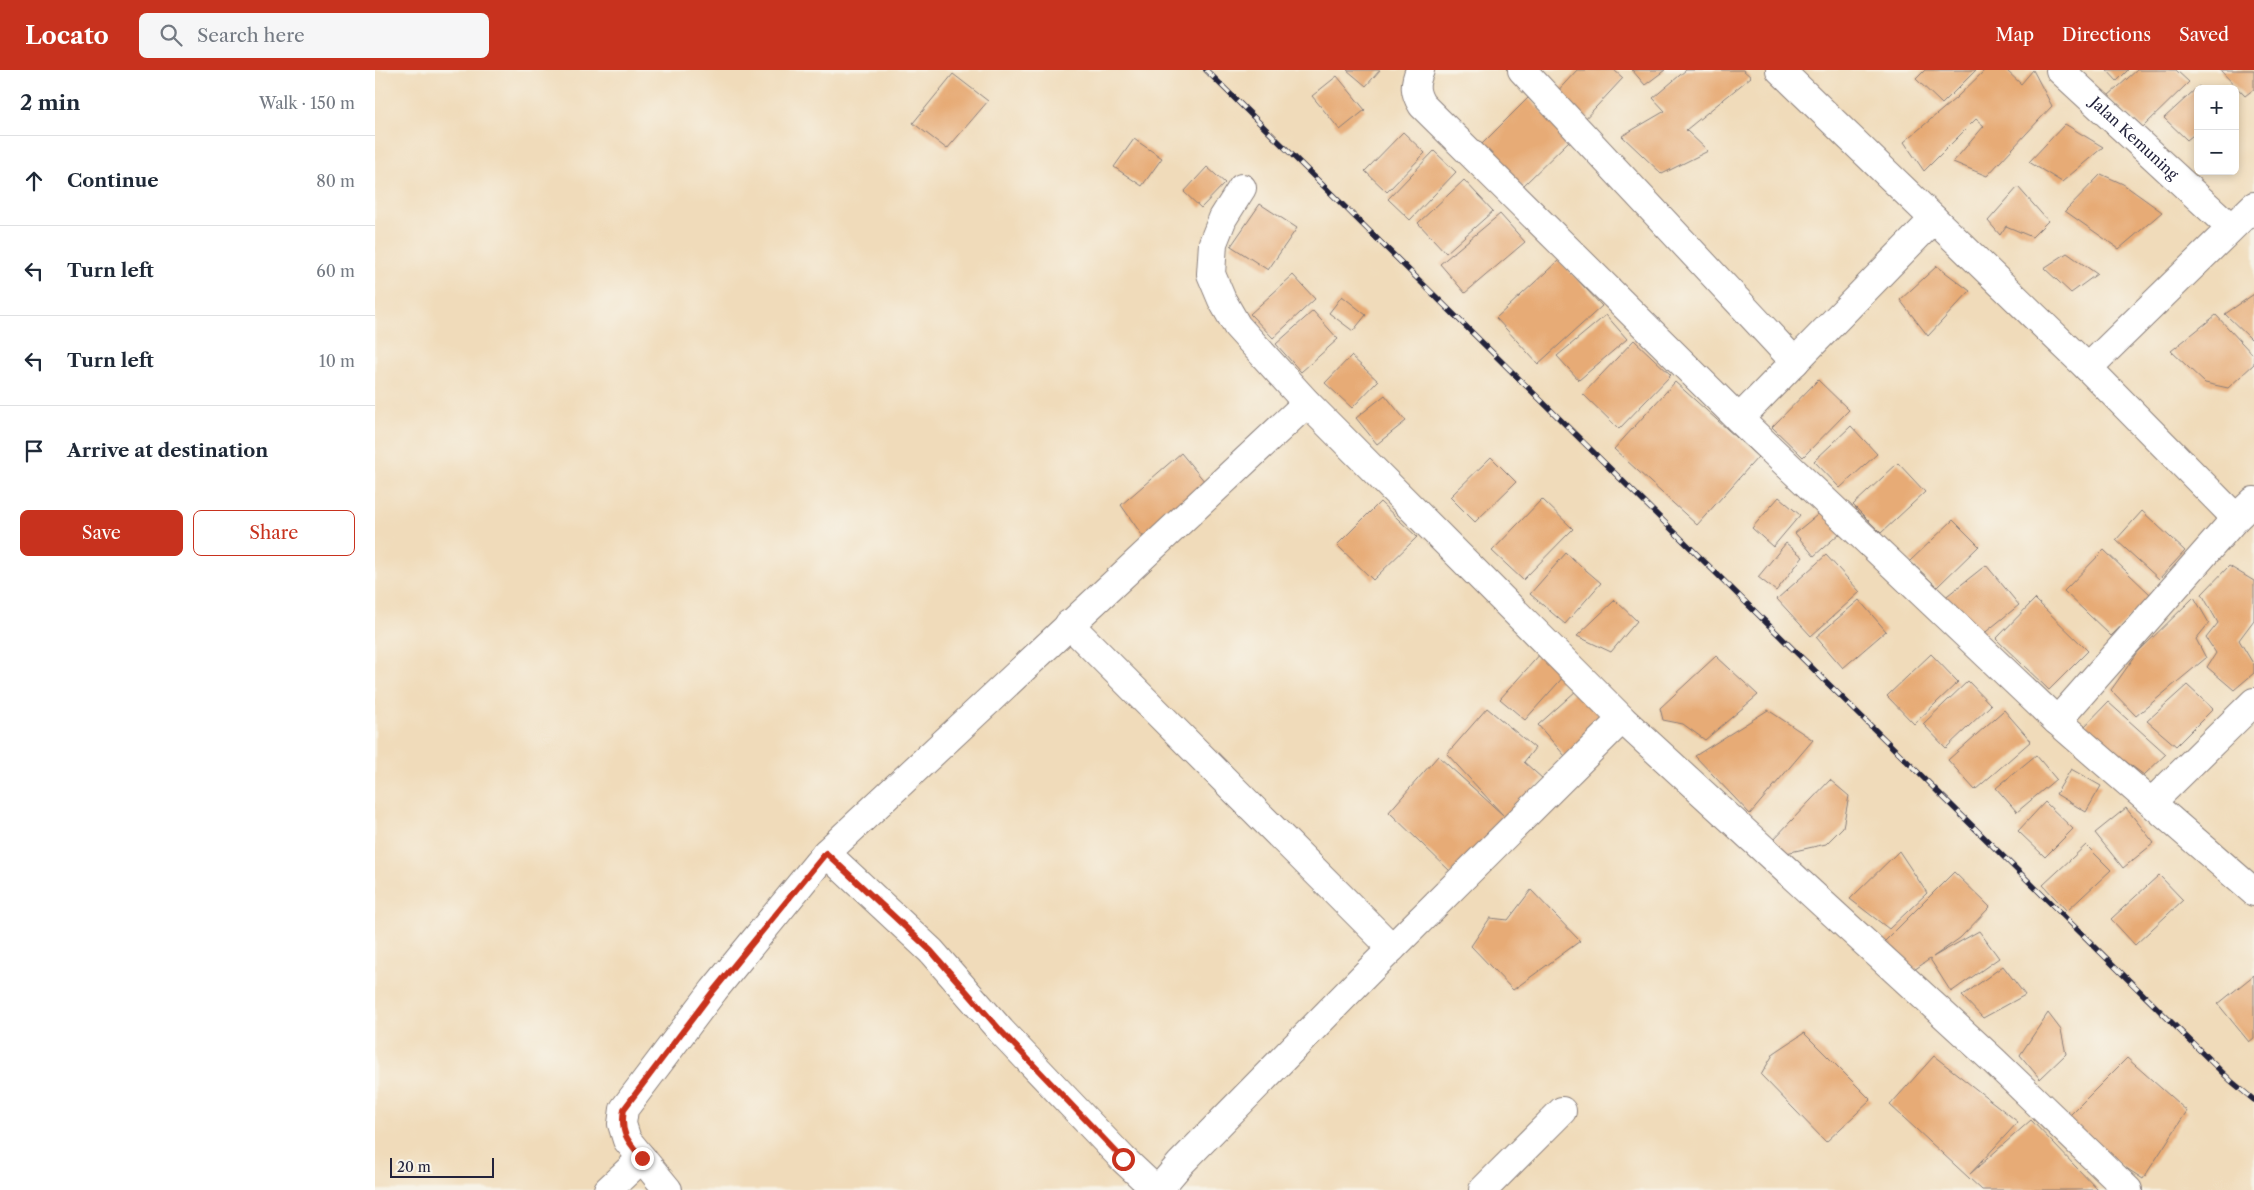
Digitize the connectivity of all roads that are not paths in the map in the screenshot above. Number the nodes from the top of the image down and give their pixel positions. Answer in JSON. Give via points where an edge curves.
{"nodes":[{"id":1,"x":1420,"y":70,"type":"edge"},
{"id":2,"x":1522,"y":70,"type":"edge"},
{"id":3,"x":1779,"y":70,"type":"edge"},
{"id":4,"x":2060,"y":70,"type":"edge"},
{"id":5,"x":1242,"y":188,"type":"dead end"},
{"id":6,"x":2254,"y":206,"type":"edge"},
{"id":7,"x":1934,"y":219,"type":"junction"},
{"id":8,"x":2230,"y":227,"type":"junction"},
{"id":9,"x":1795,"y":362,"type":"junction"},
{"id":10,"x":2087,"y":368,"type":"junction"},
{"id":11,"x":1307,"y":403,"type":"junction"},
{"id":12,"x":1739,"y":419,"type":"junction"},
{"id":13,"x":2245,"y":510,"type":"edge"},
{"id":14,"x":1069,"y":624,"type":"junction"},
{"id":15,"x":2254,"y":702,"type":"edge"},
{"id":16,"x":1622,"y":719,"type":"junction"},
{"id":17,"x":2057,"y":721,"type":"junction"},
{"id":18,"x":2151,"y":802,"type":"junction"},
{"id":19,"x":826,"y":853,"type":"junction"},
{"id":20,"x":2249,"y":880,"type":"edge"},
{"id":21,"x":1392,"y":948,"type":"junction"},
{"id":22,"x":1562,"y":1111,"type":"dead end"},
{"id":23,"x":642,"y":1158,"type":"junction"},
{"id":24,"x":608,"y":1190,"type":"edge"},
{"id":25,"x":668,"y":1190,"type":"edge"},
{"id":26,"x":1157,"y":1190,"type":"edge"},
{"id":27,"x":1483,"y":1190,"type":"edge"},
{"id":28,"x":2128,"y":1190,"type":"edge"}],
"edges":[{"from":1,"to":12,"type":"street","via":[[1415,80],[1415,93],[1422,105]]},
{"from":2,"to":9,"type":"street"},
{"from":3,"to":7,"type":"street"},
{"from":4,"to":8,"type":"street","name":"Jalan Kemuning"},
{"from":5,"to":11,"type":"street","via":[[1223,218],[1213,243],[1211,274],[1237,326]]},
{"from":6,"to":8,"type":"street"},
{"from":7,"to":9,"type":"street"},
{"from":7,"to":10,"type":"street"},
{"from":8,"to":10,"type":"street"},
{"from":9,"to":12,"type":"street"},
{"from":10,"to":13,"type":"street"},
{"from":11,"to":14,"type":"street"},
{"from":11,"to":16,"type":"street"},
{"from":12,"to":17,"type":"street"},
{"from":13,"to":17,"type":"street"},
{"from":14,"to":19,"type":"street"},
{"from":14,"to":21,"type":"street"},
{"from":15,"to":18,"type":"street"},
{"from":16,"to":21,"type":"street"},
{"from":16,"to":28,"type":"street","via":[[1994,1061]]},
{"from":17,"to":18,"type":"street"},
{"from":18,"to":20,"type":"street"},
{"from":19,"to":23,"type":"street","via":[[714,990],[624,1109],[622,1124],[627,1140]]},
{"from":19,"to":26,"type":"street","via":[[931,951],[1001,1031],[1123,1159]]},
{"from":21,"to":26,"type":"street"},
{"from":22,"to":27,"type":"street"},
{"from":23,"to":24,"type":"street"},
{"from":23,"to":25,"type":"street"}]}
